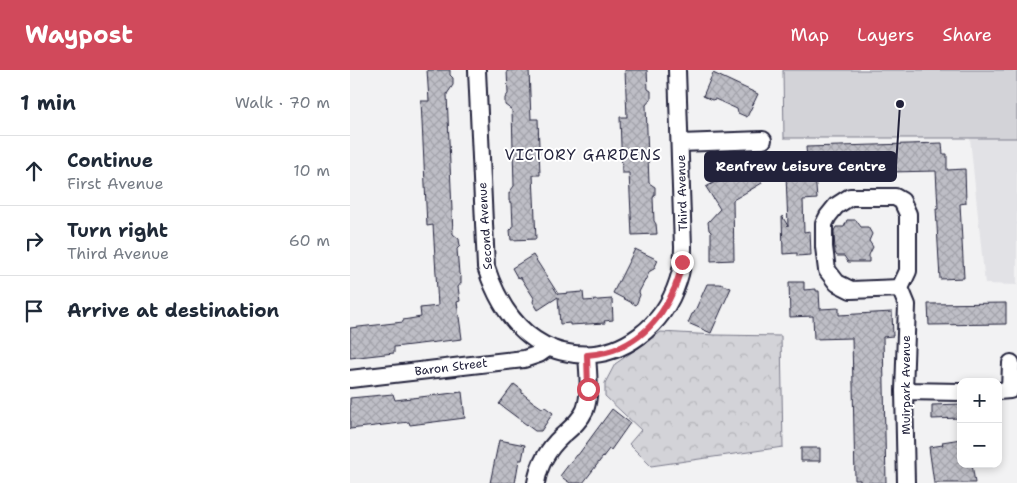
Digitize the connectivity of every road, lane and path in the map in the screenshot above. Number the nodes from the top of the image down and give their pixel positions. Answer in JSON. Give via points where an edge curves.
{"nodes":[{"id":1,"x":477,"y":70,"type":"edge"},
{"id":2,"x":677,"y":70,"type":"edge"},
{"id":3,"x":763,"y":140,"type":"dead end"},
{"id":4,"x":680,"y":143,"type":"junction"},
{"id":5,"x":900,"y":288,"type":"junction"},
{"id":6,"x":549,"y":347,"type":"junction"},
{"id":7,"x":587,"y":355,"type":"junction"},
{"id":8,"x":1011,"y":364,"type":"dead end"},
{"id":9,"x":350,"y":379,"type":"edge"},
{"id":10,"x":904,"y":391,"type":"junction"},
{"id":11,"x":1002,"y":391,"type":"edge"},
{"id":12,"x":957,"y":392,"type":"edge"},
{"id":13,"x":536,"y":483,"type":"edge"},
{"id":14,"x":906,"y":483,"type":"edge"}],
"edges":[{"from":1,"to":6,"type":"street","name":"Second Avenue","via":[[486,267],[500,303],[512,319]]},
{"from":2,"to":4,"type":"street","name":"Third Avenue"},
{"from":3,"to":4,"type":"street"},
{"from":4,"to":7,"type":"street","name":"Third Avenue","via":[[683,247],[678,283],[663,311],[639,337],[622,347]]},
{"from":5,"to":5,"type":"street","via":[[851,290],[836,283],[827,270],[824,246],[824,224],[836,206],[850,197],[895,197],[902,200],[908,214],[908,271]]},
{"from":5,"to":10,"type":"street","name":"Muirpark Avenue","via":[[907,305]]},
{"from":6,"to":7,"type":"street","name":"Second Avenue"},
{"from":6,"to":9,"type":"street","name":"Baron Street","via":[[524,359]]},
{"from":7,"to":13,"type":"street","via":[[588,389],[584,412],[552,446],[537,473]]},
{"from":8,"to":11,"type":"street","via":[[1010,390]]},
{"from":10,"to":12,"type":"street"},
{"from":10,"to":14,"type":"street","name":"Muirpark Avenue"}]}
